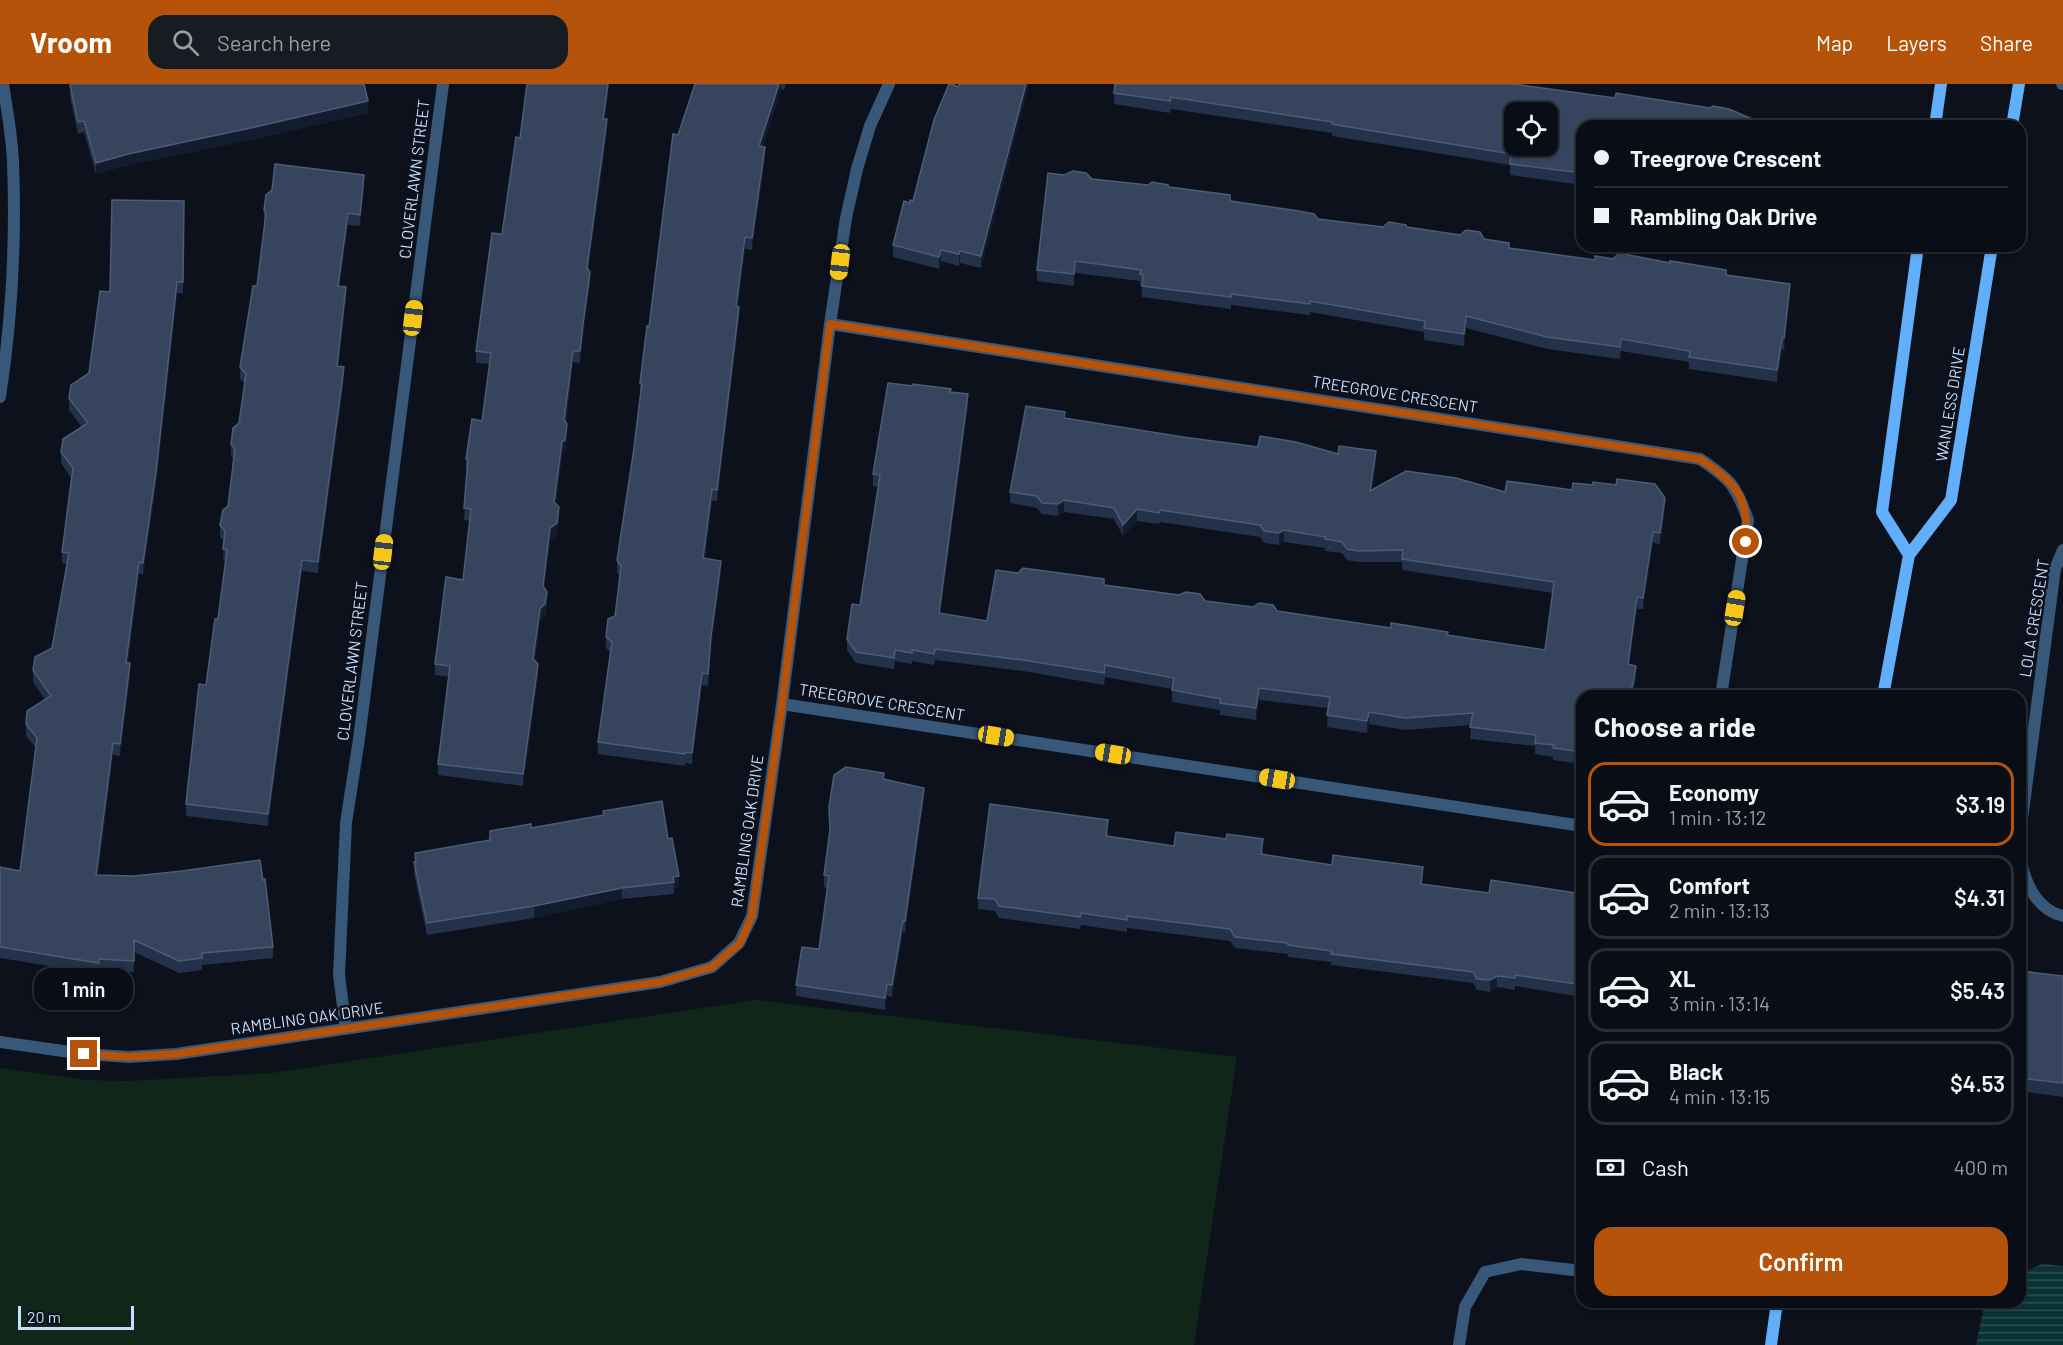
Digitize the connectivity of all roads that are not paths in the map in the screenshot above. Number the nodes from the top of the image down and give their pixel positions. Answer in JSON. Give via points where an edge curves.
{"nodes":[{"id":1,"x":3,"y":84,"type":"edge"},
{"id":2,"x":443,"y":84,"type":"edge"},
{"id":3,"x":889,"y":84,"type":"edge"},
{"id":4,"x":1941,"y":84,"type":"edge"},
{"id":5,"x":2019,"y":84,"type":"edge"},
{"id":6,"x":1936,"y":120,"type":"edge"},
{"id":7,"x":2013,"y":120,"type":"edge"},
{"id":8,"x":1917,"y":252,"type":"edge"},
{"id":9,"x":1991,"y":252,"type":"edge"},
{"id":10,"x":830,"y":324,"type":"junction"},
{"id":11,"x":0,"y":397,"type":"edge"},
{"id":12,"x":2063,"y":550,"type":"edge"},
{"id":13,"x":1909,"y":555,"type":"junction"},
{"id":14,"x":1722,"y":690,"type":"edge"},
{"id":15,"x":1883,"y":690,"type":"edge"},
{"id":16,"x":782,"y":704,"type":"junction"},
{"id":17,"x":2026,"y":789,"type":"edge"},
{"id":18,"x":1576,"y":825,"type":"edge"},
{"id":19,"x":2026,"y":878,"type":"edge"},
{"id":20,"x":2063,"y":916,"type":"edge"},
{"id":21,"x":346,"y":1029,"type":"junction"},
{"id":22,"x":0,"y":1042,"type":"edge"},
{"id":23,"x":1576,"y":1270,"type":"edge"},
{"id":24,"x":1776,"y":1308,"type":"edge"},
{"id":25,"x":1459,"y":1345,"type":"edge"},
{"id":26,"x":1771,"y":1345,"type":"edge"}],
"edges":[{"from":1,"to":11,"type":"street","via":[[13,160],[14,260],[9,339]]},
{"from":2,"to":21,"type":"street","name":"CLOVERLAWN STREET","via":[[346,823],[339,975]]},
{"from":3,"to":10,"type":"street","name":"RAMBLING OAK DRIVE","via":[[857,169]]},
{"from":4,"to":6,"type":"main road"},
{"from":5,"to":7,"type":"main road"},
{"from":8,"to":13,"type":"main road","via":[[1882,512]]},
{"from":9,"to":13,"type":"main road","name":"WANLESS DRIVE","via":[[1951,500]]},
{"from":10,"to":14,"type":"street","name":"TREEGROVE CRESCENT","via":[[1700,459],[1727,477],[1748,520]]},
{"from":10,"to":16,"type":"street","name":"RAMBLING OAK DRIVE"},
{"from":12,"to":17,"type":"street","name":"LOLA CRESCENT","via":[[2055,569]]},
{"from":13,"to":15,"type":"main road","name":"WANLESS DRIVE"},
{"from":16,"to":18,"type":"street","name":"TREEGROVE CRESCENT"},
{"from":16,"to":21,"type":"street","name":"RAMBLING OAK DRIVE","via":[[752,916],[740,943],[712,967],[660,982]]},
{"from":19,"to":20,"type":"street","via":[[2033,894],[2051,913]]},
{"from":21,"to":22,"type":"street","name":"RAMBLING OAK DRIVE","via":[[176,1054],[129,1057]]},
{"from":23,"to":25,"type":"street","via":[[1521,1264],[1485,1272],[1464,1307]]},
{"from":24,"to":26,"type":"main road"}]}
